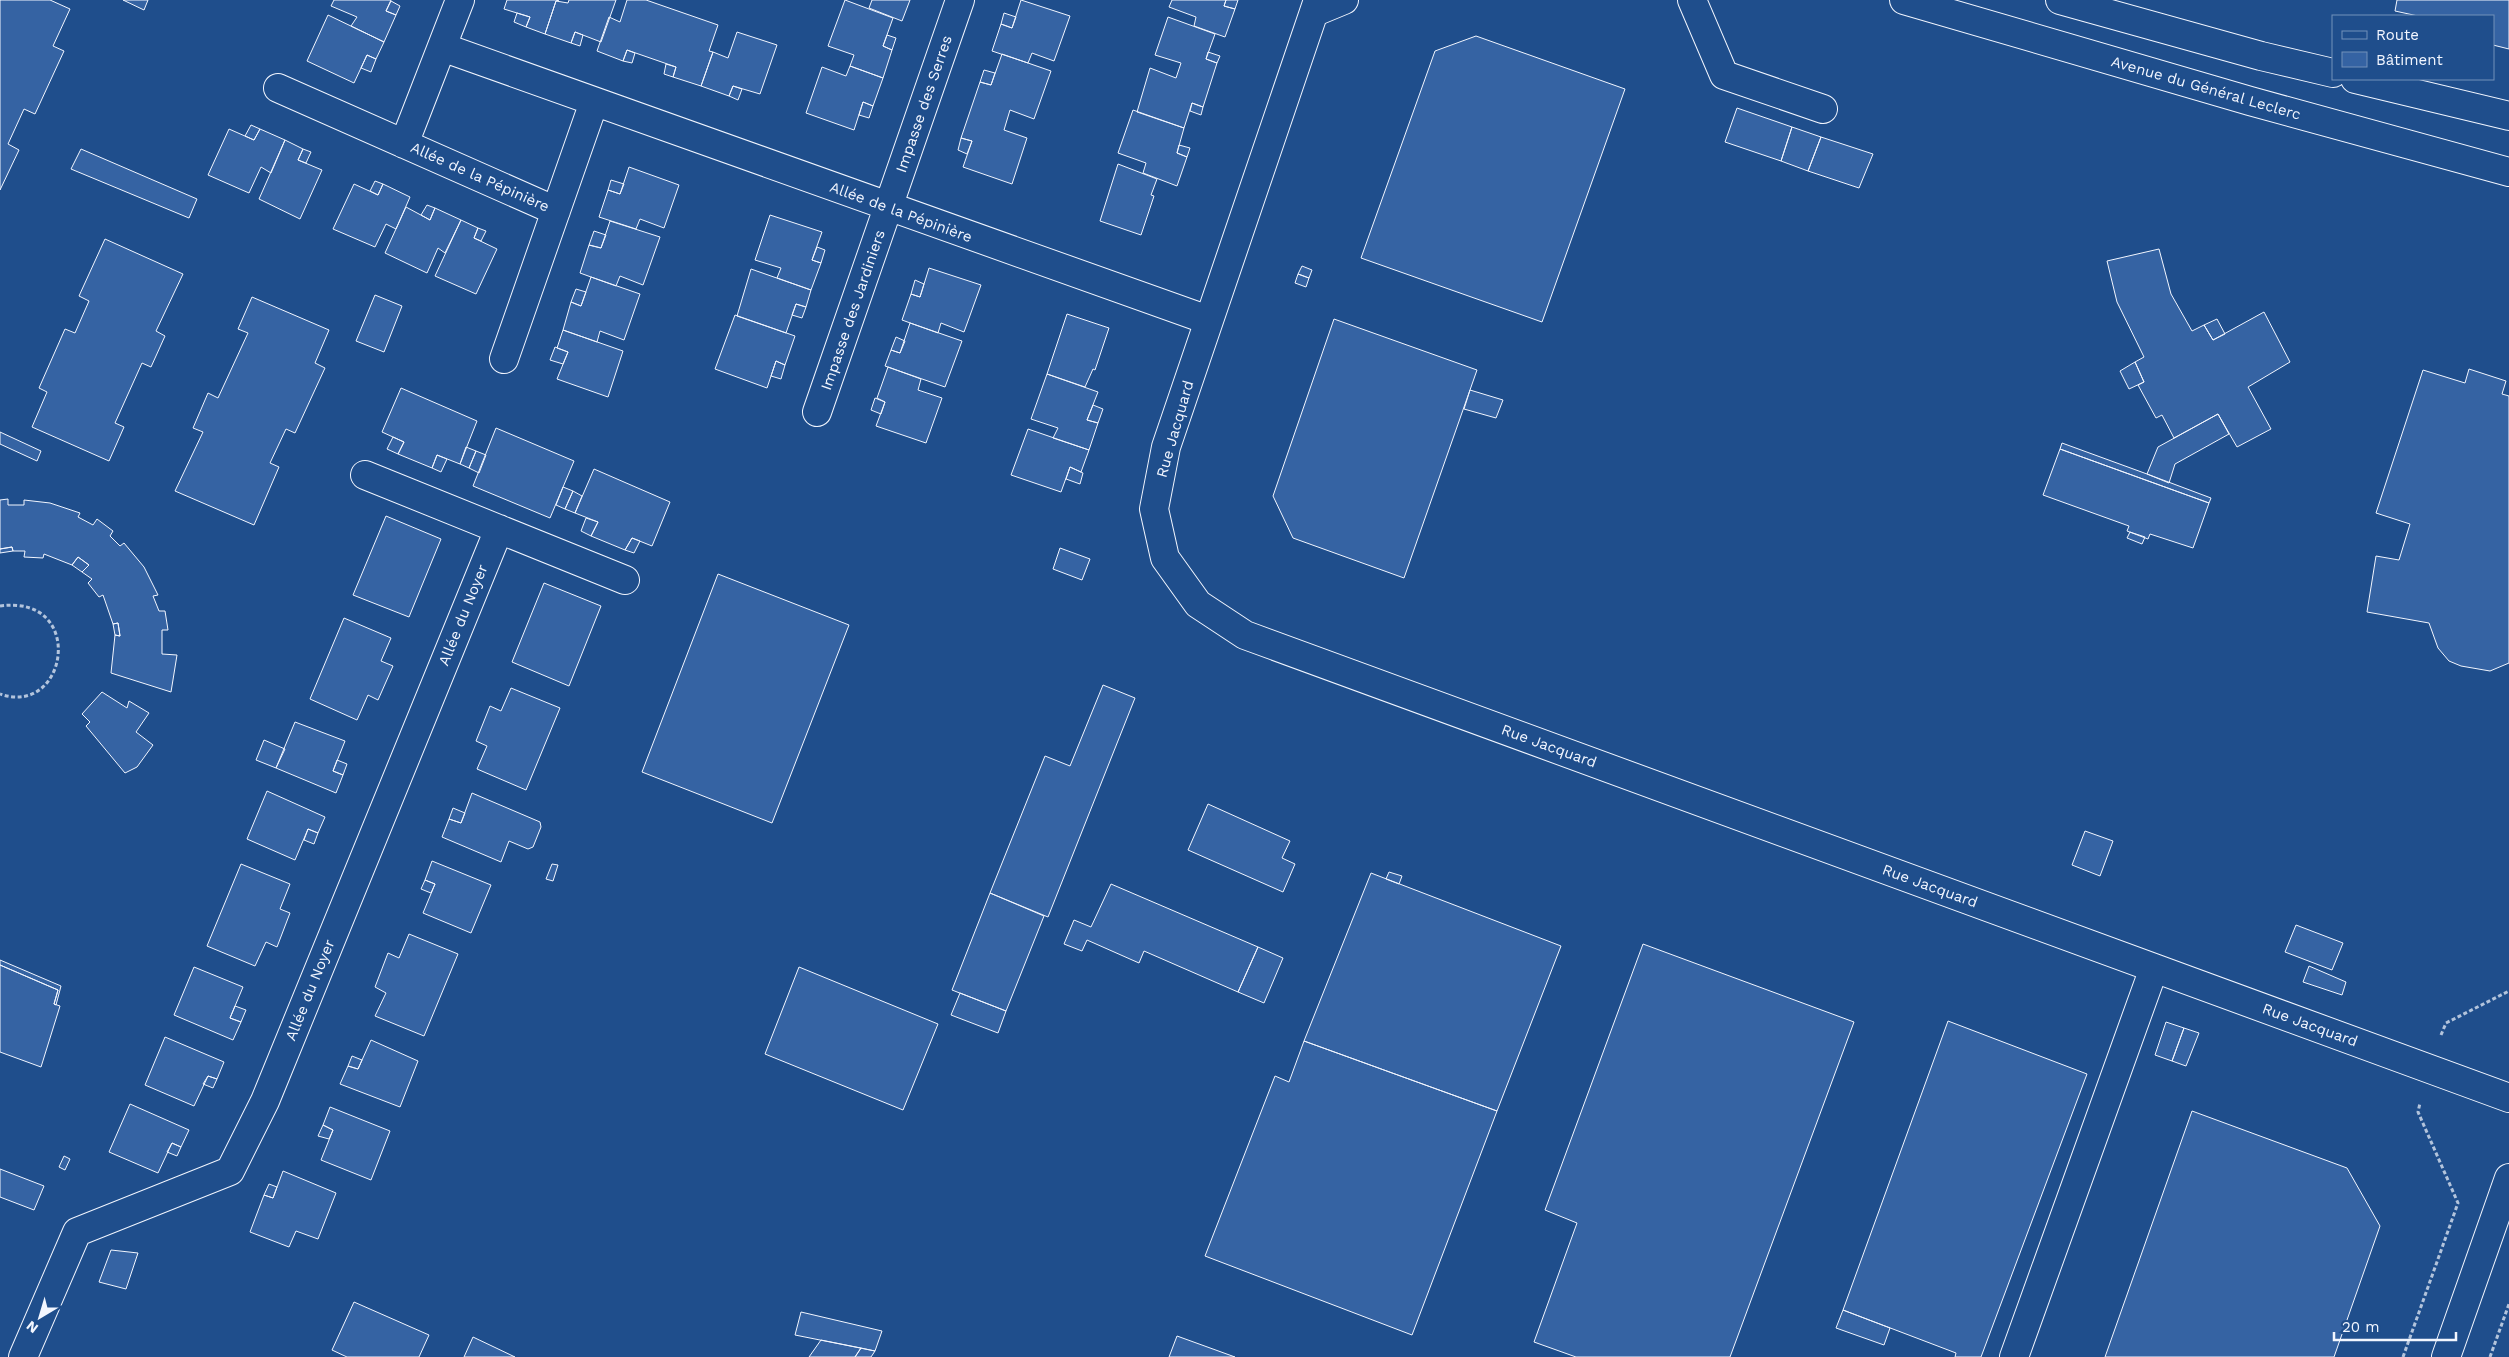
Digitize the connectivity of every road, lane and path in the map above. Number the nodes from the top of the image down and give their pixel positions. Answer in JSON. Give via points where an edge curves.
{"nodes":[{"id":1,"x":460,"y":0,"type":"edge"},
{"id":2,"x":960,"y":0,"type":"edge"},
{"id":3,"x":1344,"y":0,"type":"edge"},
{"id":4,"x":1692,"y":0,"type":"edge"},
{"id":5,"x":1904,"y":0,"type":"edge"},
{"id":6,"x":2060,"y":0,"type":"edge"},
{"id":7,"x":1316,"y":6,"type":"edge"},
{"id":8,"x":442,"y":47,"type":"junction"},
{"id":9,"x":2332,"y":73,"type":"edge"},
{"id":10,"x":2359,"y":80,"type":"edge"},
{"id":11,"x":278,"y":88,"type":"dead end"},
{"id":12,"x":594,"y":102,"type":"junction"},
{"id":13,"x":1823,"y":109,"type":"dead end"},
{"id":14,"x":2509,"y":116,"type":"edge"},
{"id":15,"x":404,"y":144,"type":"junction"},
{"id":16,"x":2509,"y":172,"type":"edge"},
{"id":17,"x":888,"y":208,"type":"junction"},
{"id":18,"x":556,"y":210,"type":"junction"},
{"id":19,"x":1208,"y":320,"type":"junction"},
{"id":20,"x":504,"y":359,"type":"dead end"},
{"id":21,"x":817,"y":412,"type":"dead end"},
{"id":22,"x":365,"y":476,"type":"dead end"},
{"id":23,"x":499,"y":529,"type":"junction"},
{"id":24,"x":625,"y":580,"type":"dead end"},
{"id":25,"x":0,"y":606,"type":"edge"},
{"id":26,"x":0,"y":694,"type":"edge"},
{"id":27,"x":2154,"y":968,"type":"junction"},
{"id":28,"x":2509,"y":991,"type":"edge"},
{"id":29,"x":2429,"y":1068,"type":"junction"},
{"id":30,"x":2509,"y":1098,"type":"edge"},
{"id":31,"x":2509,"y":1178,"type":"edge"},
{"id":32,"x":2509,"y":1304,"type":"edge"},
{"id":33,"x":23,"y":1357,"type":"edge"},
{"id":34,"x":2014,"y":1357,"type":"edge"},
{"id":35,"x":2403,"y":1357,"type":"edge"},
{"id":36,"x":2446,"y":1357,"type":"edge"},
{"id":37,"x":2490,"y":1357,"type":"edge"}],
"edges":[{"from":1,"to":8,"type":"street","name":"Allée de la Pépinière"},
{"from":2,"to":17,"type":"street","name":"Impasse des Serres"},
{"from":3,"to":7,"type":"street"},
{"from":4,"to":13,"type":"street","via":[[1724,74]]},
{"from":5,"to":16,"type":"street","name":"Avenue du Général Leclerc","via":[[2250,101]]},
{"from":6,"to":9,"type":"street"},
{"from":7,"to":19,"type":"street","name":"Rue Jacquard"},
{"from":8,"to":12,"type":"street","name":"Allée de la Pépinière"},
{"from":8,"to":15,"type":"street","name":"Allée de la Pépinière"},
{"from":10,"to":14,"type":"street"},
{"from":11,"to":15,"type":"street","name":"Allée de la Pépinière"},
{"from":12,"to":17,"type":"street","name":"Allée de la Pépinière"},
{"from":12,"to":18,"type":"street","name":"Allée de la Pépinière"},
{"from":15,"to":18,"type":"street","name":"Allée de la Pépinière"},
{"from":17,"to":19,"type":"street","name":"Allée de la Pépinière"},
{"from":17,"to":21,"type":"street","name":"Impasse des Jardiniers"},
{"from":18,"to":20,"type":"street","name":"Allée de la Pépinière"},
{"from":19,"to":27,"type":"street","name":"Rue Jacquard","via":[[1166,447],[1154,509],[1165,558],[1198,604],[1245,635]]},
{"from":22,"to":23,"type":"street"},
{"from":23,"to":24,"type":"street"},
{"from":23,"to":33,"type":"street","name":"Allée du Noyer","via":[[268,1092],[230,1170],[77,1232]]},
{"from":25,"to":26,"type":"path","via":[[32,608],[55,629],[60,644],[59,661],[44,686],[18,697]]},
{"from":27,"to":29,"type":"street","name":"Rue Jacquard"},
{"from":27,"to":34,"type":"street"},
{"from":28,"to":29,"type":"path","via":[[2446,1023]]},
{"from":29,"to":30,"type":"street","name":"Rue Jacquard"},
{"from":29,"to":35,"type":"path","via":[[2418,1112],[2458,1202]]},
{"from":31,"to":36,"type":"street"},
{"from":32,"to":37,"type":"path"}]}
